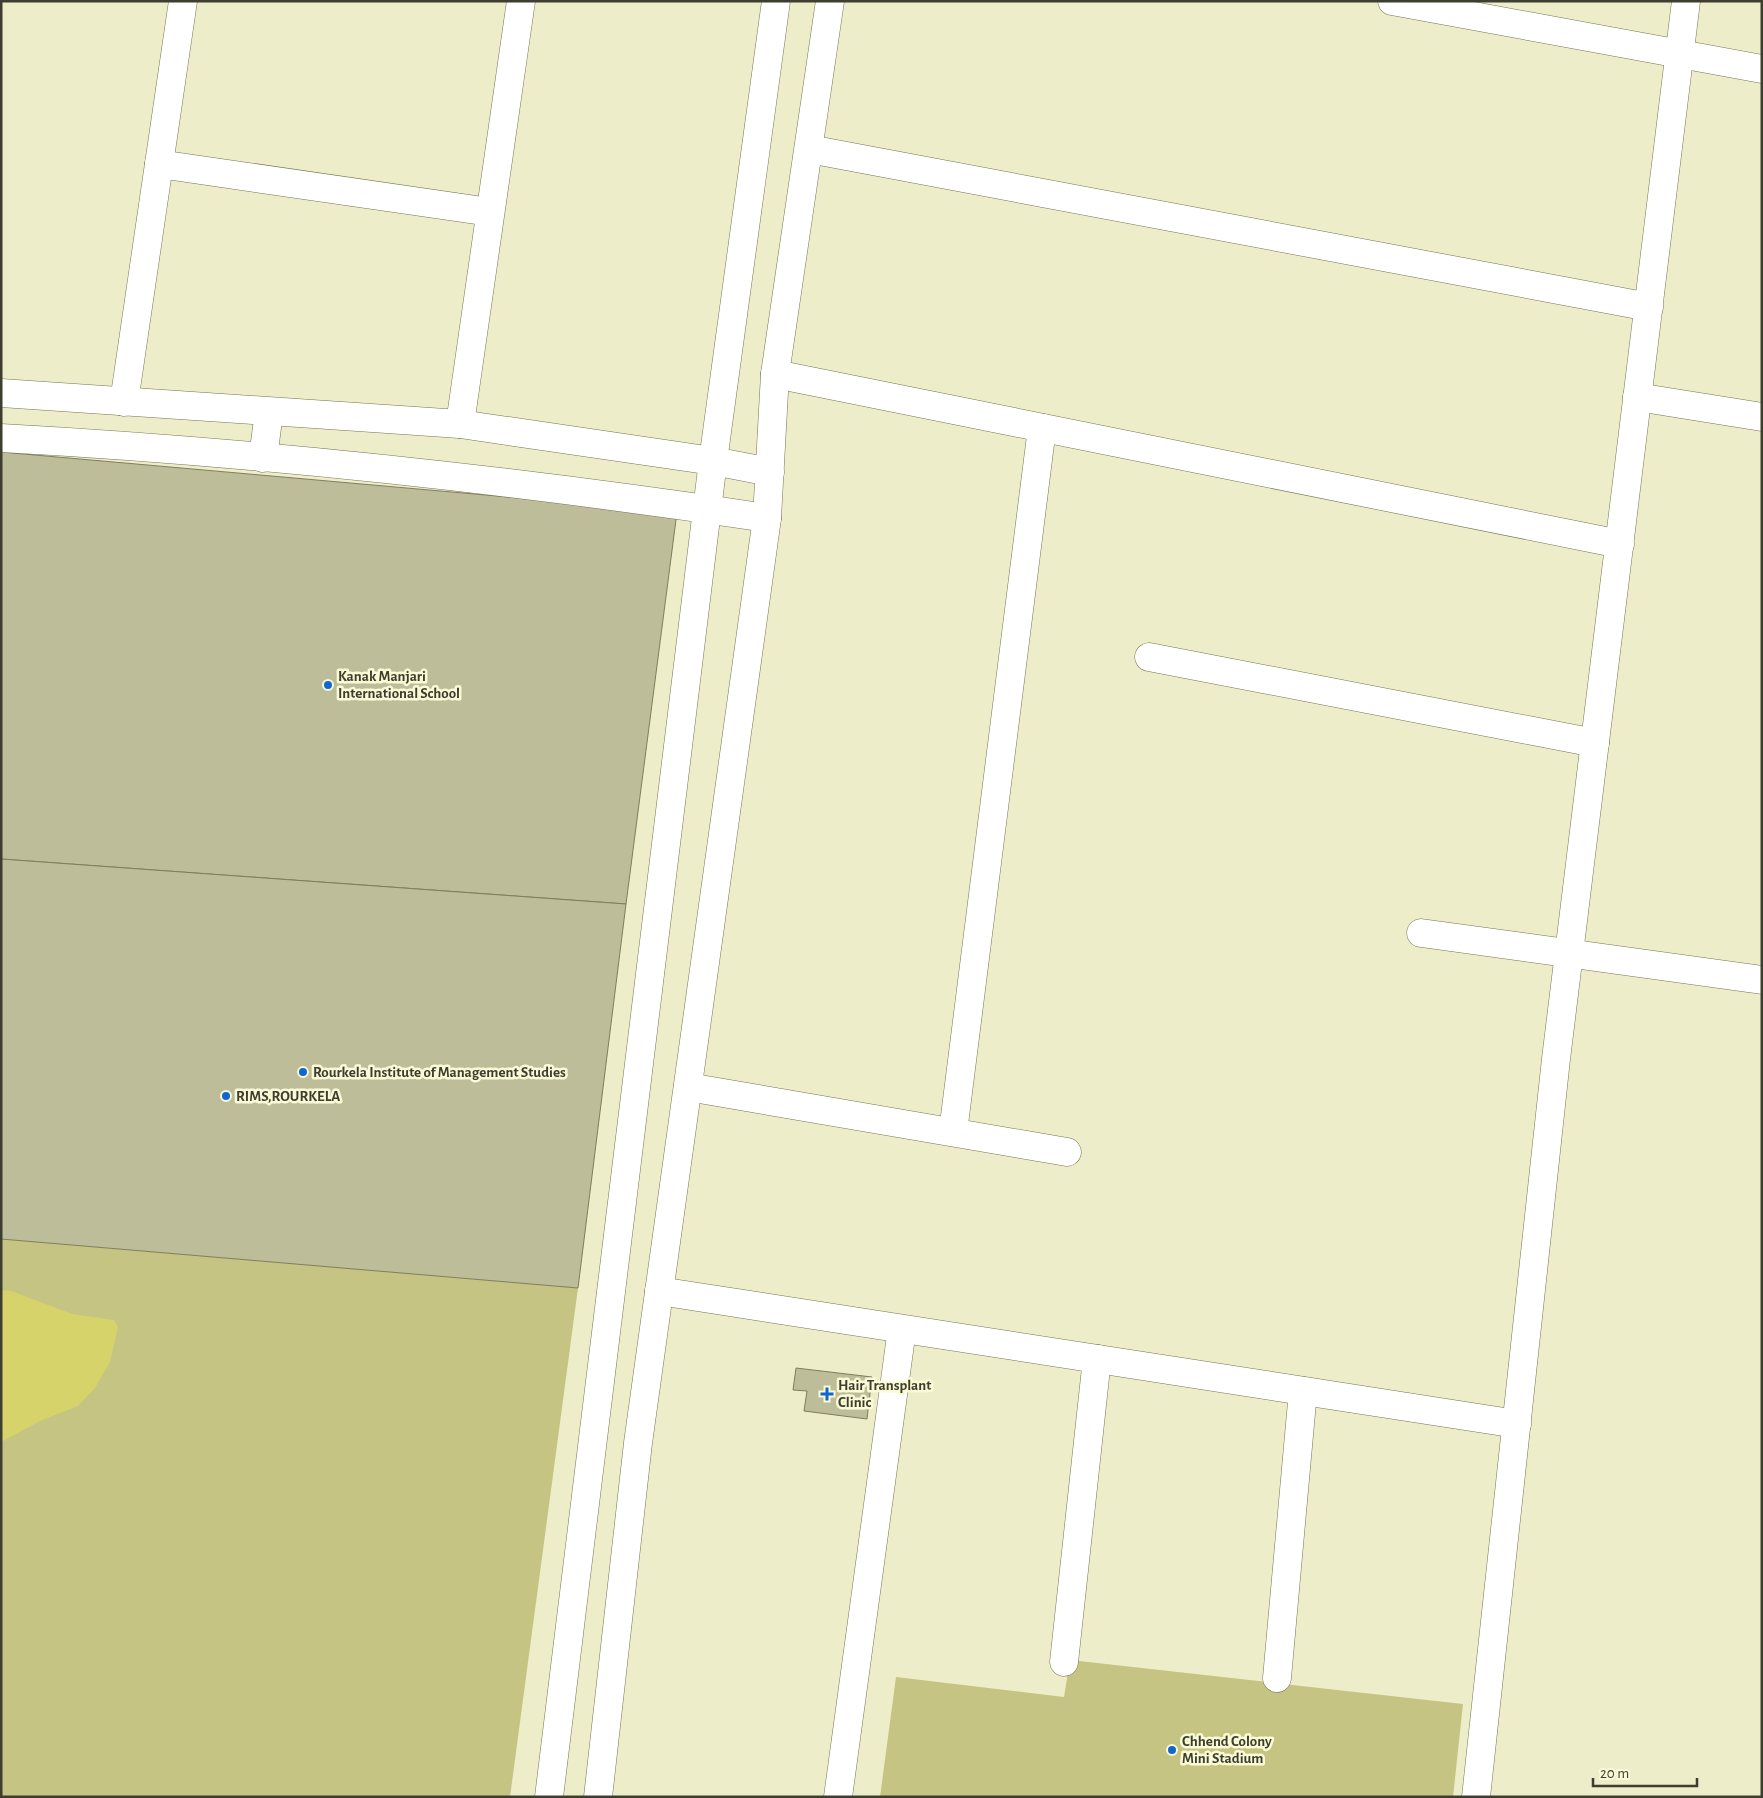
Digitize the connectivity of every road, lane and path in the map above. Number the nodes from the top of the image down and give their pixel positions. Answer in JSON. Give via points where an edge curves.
{"nodes":[{"id":1,"x":183,"y":1,"type":"edge"},
{"id":2,"x":521,"y":1,"type":"edge"},
{"id":3,"x":776,"y":1,"type":"edge"},
{"id":4,"x":830,"y":1,"type":"edge"},
{"id":5,"x":1392,"y":1,"type":"edge"},
{"id":6,"x":1686,"y":1,"type":"edge"},
{"id":7,"x":1473,"y":9,"type":"edge"},
{"id":8,"x":1680,"y":54,"type":"junction"},
{"id":9,"x":1762,"y":69,"type":"edge"},
{"id":10,"x":809,"y":149,"type":"junction"},
{"id":11,"x":159,"y":164,"type":"junction"},
{"id":12,"x":490,"y":212,"type":"junction"},
{"id":13,"x":1649,"y":307,"type":"junction"},
{"id":14,"x":775,"y":374,"type":"junction"},
{"id":15,"x":1,"y":393,"type":"edge"},
{"id":16,"x":1637,"y":397,"type":"junction"},
{"id":17,"x":124,"y":402,"type":"junction"},
{"id":18,"x":269,"y":412,"type":"junction"},
{"id":19,"x":1762,"y":417,"type":"edge"},
{"id":20,"x":460,"y":424,"type":"junction"},
{"id":21,"x":1042,"y":428,"type":"junction"},
{"id":22,"x":1,"y":438,"type":"edge"},
{"id":23,"x":263,"y":458,"type":"junction"},
{"id":24,"x":713,"y":461,"type":"junction"},
{"id":25,"x":770,"y":472,"type":"junction"},
{"id":26,"x":709,"y":510,"type":"junction"},
{"id":27,"x":766,"y":518,"type":"junction"},
{"id":28,"x":1620,"y":544,"type":"junction"},
{"id":29,"x":1149,"y":657,"type":"dead end"},
{"id":30,"x":1595,"y":743,"type":"junction"},
{"id":31,"x":1421,"y":933,"type":"dead end"},
{"id":32,"x":1569,"y":952,"type":"junction"},
{"id":33,"x":1761,"y":973,"type":"edge"},
{"id":34,"x":688,"y":1087,"type":"junction"},
{"id":35,"x":953,"y":1132,"type":"junction"},
{"id":36,"x":1067,"y":1152,"type":"dead end"},
{"id":37,"x":659,"y":1291,"type":"junction"},
{"id":38,"x":902,"y":1329,"type":"junction"},
{"id":39,"x":1097,"y":1359,"type":"junction"},
{"id":40,"x":1303,"y":1391,"type":"junction"},
{"id":41,"x":1517,"y":1424,"type":"junction"},
{"id":42,"x":1064,"y":1662,"type":"dead end"},
{"id":43,"x":1277,"y":1678,"type":"dead end"},
{"id":44,"x":549,"y":1797,"type":"edge"},
{"id":45,"x":598,"y":1797,"type":"edge"},
{"id":46,"x":838,"y":1797,"type":"edge"},
{"id":47,"x":1476,"y":1797,"type":"edge"}],
"edges":[{"from":1,"to":11,"type":"street"},
{"from":2,"to":12,"type":"street"},
{"from":3,"to":24,"type":"street"},
{"from":4,"to":10,"type":"street"},
{"from":5,"to":7,"type":"street"},
{"from":6,"to":8,"type":"street"},
{"from":7,"to":8,"type":"street"},
{"from":8,"to":9,"type":"street"},
{"from":8,"to":13,"type":"street"},
{"from":10,"to":13,"type":"street"},
{"from":10,"to":14,"type":"street"},
{"from":11,"to":12,"type":"street"},
{"from":11,"to":17,"type":"street"},
{"from":12,"to":20,"type":"street"},
{"from":13,"to":16,"type":"street"},
{"from":14,"to":21,"type":"street"},
{"from":14,"to":25,"type":"street"},
{"from":15,"to":17,"type":"street"},
{"from":16,"to":19,"type":"street"},
{"from":16,"to":28,"type":"street"},
{"from":17,"to":18,"type":"street"},
{"from":18,"to":20,"type":"street"},
{"from":18,"to":23,"type":"street"},
{"from":20,"to":24,"type":"street"},
{"from":21,"to":28,"type":"street"},
{"from":21,"to":35,"type":"street"},
{"from":22,"to":23,"type":"street","via":[[118,444]]},
{"from":23,"to":26,"type":"street","via":[[452,475]]},
{"from":24,"to":25,"type":"street"},
{"from":24,"to":26,"type":"street"},
{"from":25,"to":27,"type":"street"},
{"from":26,"to":27,"type":"street"},
{"from":26,"to":44,"type":"street"},
{"from":27,"to":34,"type":"street"},
{"from":28,"to":30,"type":"street"},
{"from":29,"to":30,"type":"street"},
{"from":30,"to":32,"type":"street"},
{"from":31,"to":32,"type":"street"},
{"from":32,"to":33,"type":"street"},
{"from":32,"to":41,"type":"street"},
{"from":34,"to":35,"type":"street"},
{"from":34,"to":37,"type":"street"},
{"from":35,"to":36,"type":"street"},
{"from":37,"to":38,"type":"street"},
{"from":37,"to":45,"type":"street","via":[[638,1443]]},
{"from":38,"to":39,"type":"street"},
{"from":38,"to":46,"type":"street"},
{"from":39,"to":40,"type":"street"},
{"from":39,"to":42,"type":"street"},
{"from":40,"to":41,"type":"street"},
{"from":40,"to":43,"type":"street"},
{"from":41,"to":47,"type":"street"}]}
